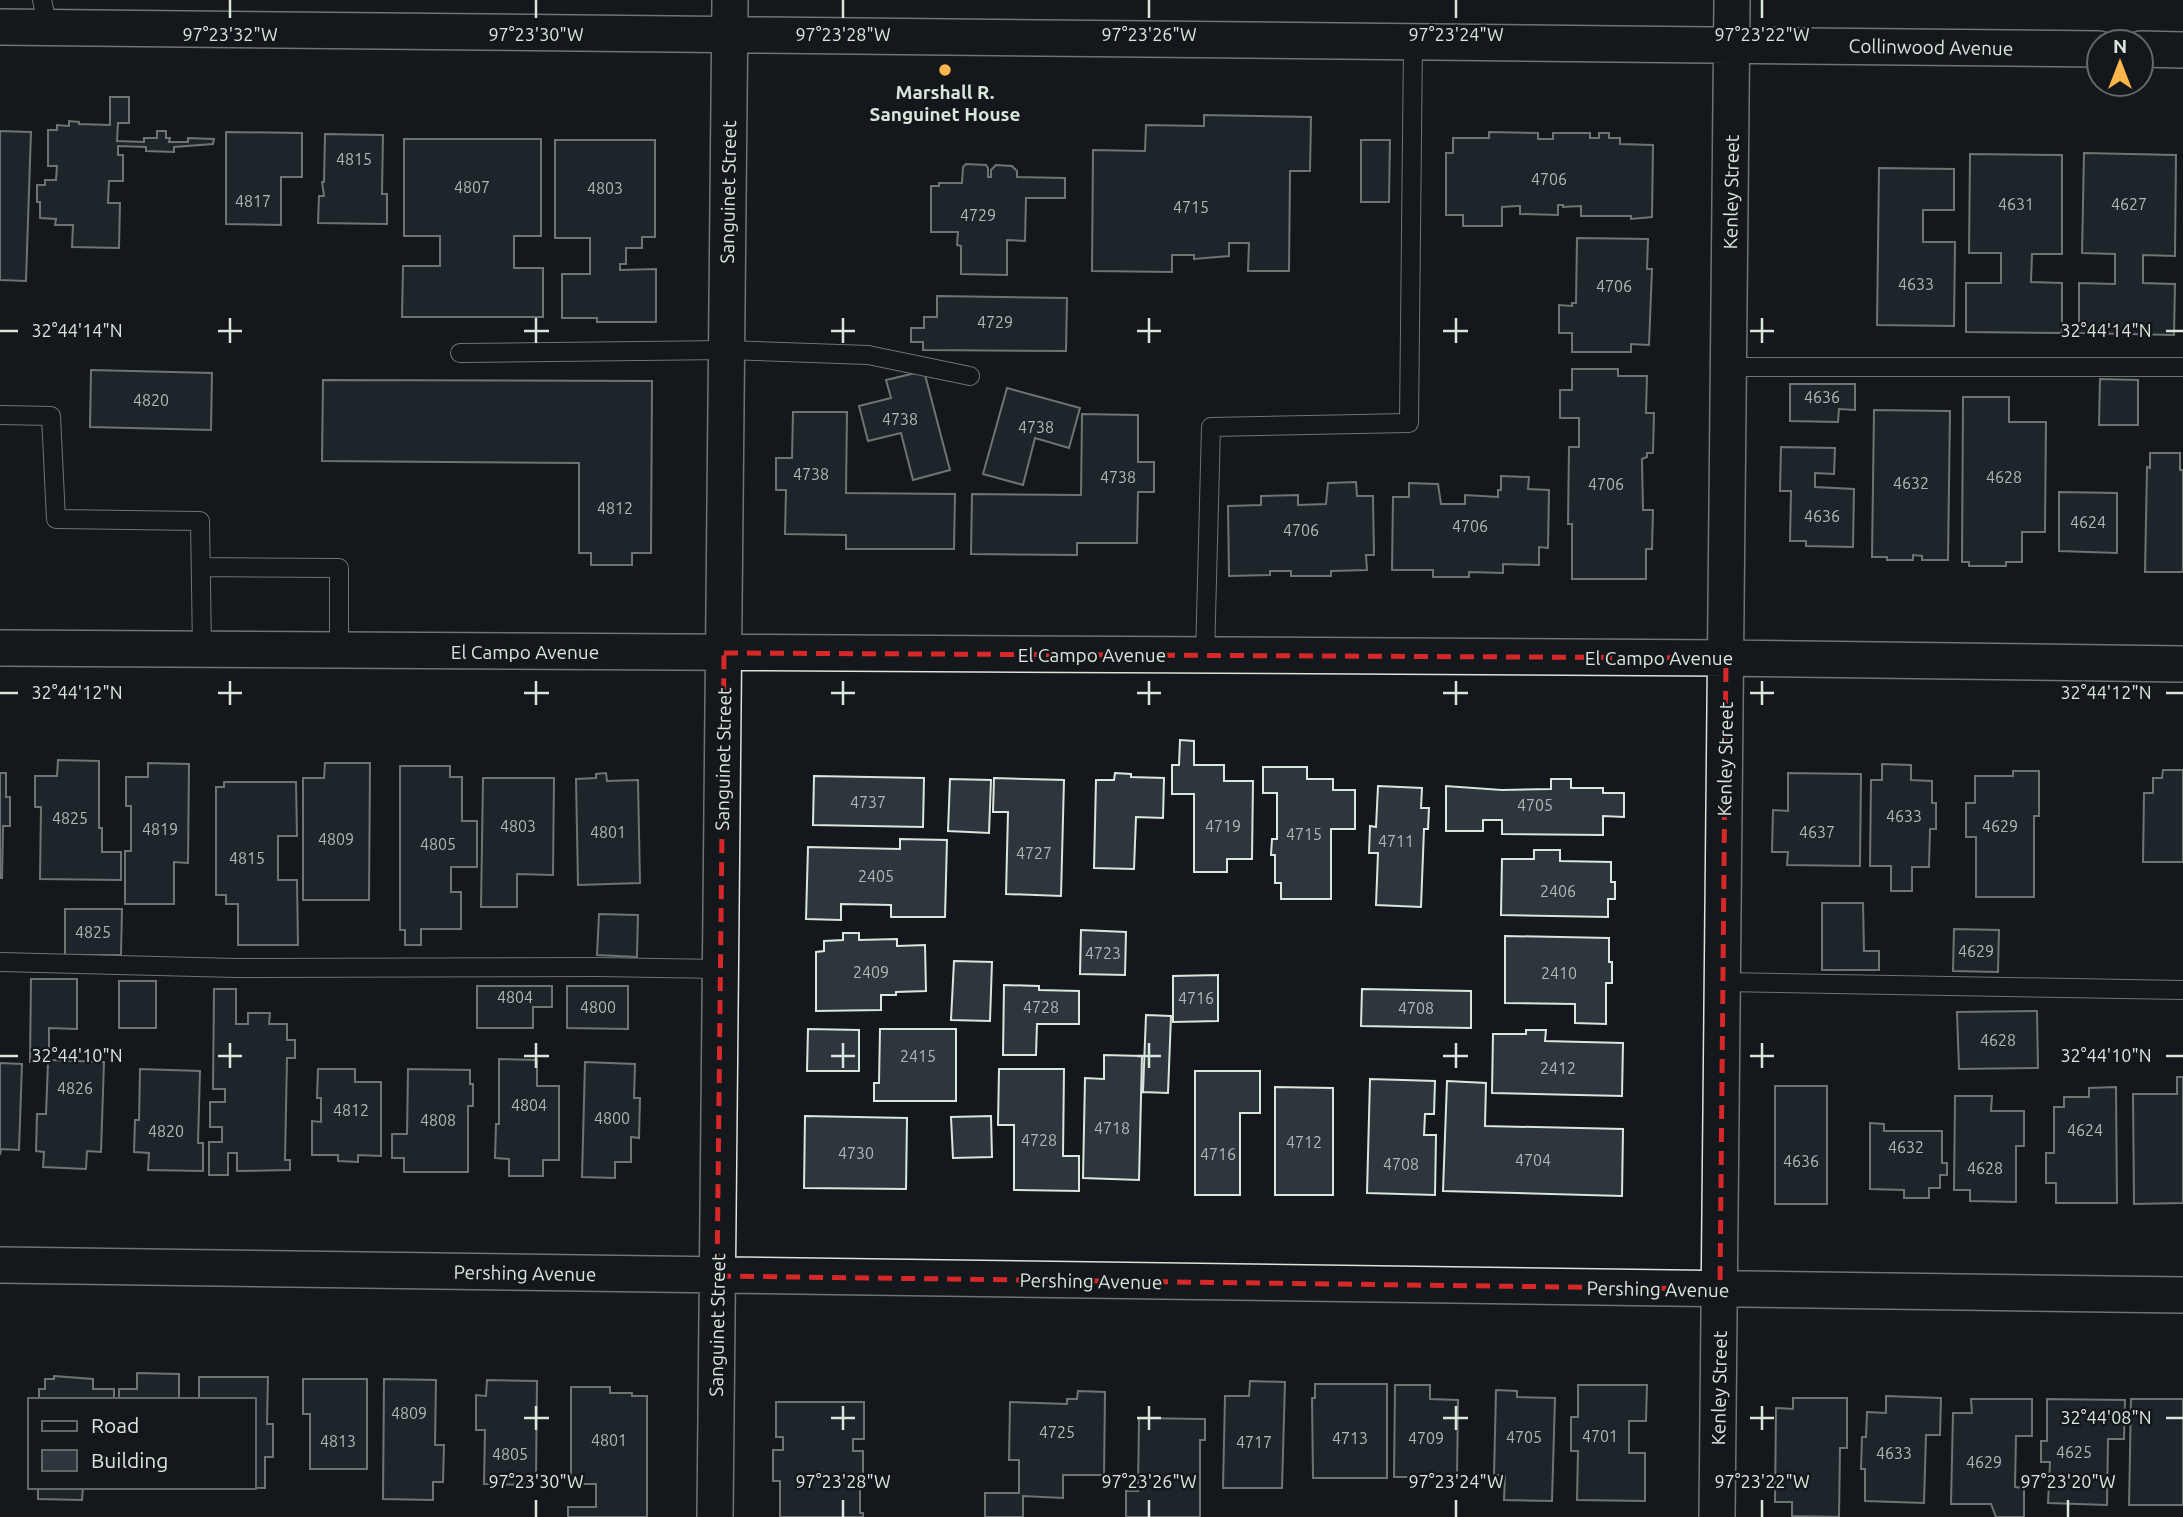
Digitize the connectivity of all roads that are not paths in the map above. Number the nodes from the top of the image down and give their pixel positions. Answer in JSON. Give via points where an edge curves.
{"nodes":[{"id":1,"x":730,"y":0,"type":"edge"},
{"id":2,"x":1732,"y":0,"type":"edge"},
{"id":3,"x":45,"y":14,"type":"edge"},
{"id":4,"x":0,"y":27,"type":"edge"},
{"id":5,"x":730,"y":35,"type":"junction"},
{"id":6,"x":1413,"y":42,"type":"junction"},
{"id":7,"x":1732,"y":45,"type":"junction"},
{"id":8,"x":2085,"y":49,"type":"edge"},
{"id":9,"x":2155,"y":49,"type":"edge"},
{"id":10,"x":2183,"y":50,"type":"edge"},
{"id":11,"x":726,"y":350,"type":"junction"},
{"id":12,"x":460,"y":353,"type":"dead end"},
{"id":13,"x":1729,"y":367,"type":"junction"},
{"id":14,"x":2183,"y":367,"type":"edge"},
{"id":15,"x":970,"y":376,"type":"dead end"},
{"id":16,"x":0,"y":415,"type":"edge"},
{"id":17,"x":201,"y":567,"type":"junction"},
{"id":18,"x":0,"y":648,"type":"edge"},
{"id":19,"x":202,"y":649,"type":"junction"},
{"id":20,"x":339,"y":650,"type":"junction"},
{"id":21,"x":724,"y":653,"type":"junction"},
{"id":22,"x":1205,"y":656,"type":"junction"},
{"id":23,"x":1726,"y":658,"type":"junction"},
{"id":24,"x":2183,"y":664,"type":"edge"},
{"id":25,"x":0,"y":962,"type":"edge"},
{"id":26,"x":720,"y":969,"type":"junction"},
{"id":27,"x":1723,"y":982,"type":"junction"},
{"id":28,"x":2183,"y":990,"type":"edge"},
{"id":29,"x":0,"y":1265,"type":"edge"},
{"id":30,"x":717,"y":1276,"type":"junction"},
{"id":31,"x":1720,"y":1289,"type":"junction"},
{"id":32,"x":2183,"y":1295,"type":"edge"},
{"id":33,"x":715,"y":1517,"type":"edge"},
{"id":34,"x":1717,"y":1517,"type":"edge"}],
"edges":[{"from":1,"to":5,"type":"street","name":"Sanguinet Street"},
{"from":2,"to":7,"type":"street","name":"Kenley Street"},
{"from":3,"to":4,"type":"street","name":"Collinwood Avenue"},
{"from":3,"to":5,"type":"street","name":"Collinwood Avenue"},
{"from":5,"to":6,"type":"street","name":"Collinwood Avenue"},
{"from":5,"to":11,"type":"street","name":"Sanguinet Street"},
{"from":6,"to":7,"type":"street","name":"Collinwood Avenue"},
{"from":6,"to":22,"type":"lane","via":[[1409,423],[1211,427]]},
{"from":7,"to":8,"type":"street","name":"Collinwood Avenue"},
{"from":7,"to":13,"type":"street","name":"Kenley Street"},
{"from":9,"to":10,"type":"street"},
{"from":11,"to":12,"type":"lane"},
{"from":11,"to":15,"type":"lane","via":[[868,355]]},
{"from":11,"to":21,"type":"street","name":"Sanguinet Street"},
{"from":13,"to":14,"type":"lane"},
{"from":13,"to":23,"type":"street","name":"Kenley Street"},
{"from":16,"to":17,"type":"lane","via":[[51,416],[56,519],[200,521]]},
{"from":17,"to":19,"type":"lane"},
{"from":17,"to":20,"type":"lane","via":[[339,568]]},
{"from":18,"to":19,"type":"street","name":"El Campo Avenue"},
{"from":19,"to":20,"type":"street","name":"El Campo Avenue"},
{"from":20,"to":21,"type":"street","name":"El Campo Avenue"},
{"from":21,"to":22,"type":"street","name":"El Campo Avenue"},
{"from":21,"to":26,"type":"street","name":"Sanguinet Street"},
{"from":22,"to":23,"type":"street","name":"El Campo Avenue"},
{"from":23,"to":24,"type":"street","name":"El Campo Avenue"},
{"from":23,"to":27,"type":"street","name":"Kenley Street"},
{"from":25,"to":26,"type":"lane","via":[[236,968]]},
{"from":26,"to":30,"type":"street","name":"Sanguinet Street"},
{"from":27,"to":28,"type":"lane"},
{"from":27,"to":31,"type":"street","name":"Kenley Street"},
{"from":29,"to":30,"type":"street","name":"Pershing Avenue"},
{"from":30,"to":31,"type":"street","name":"Pershing Avenue"},
{"from":30,"to":33,"type":"street","name":"Sanguinet Street"},
{"from":31,"to":32,"type":"street","name":"Pershing Avenue"},
{"from":31,"to":34,"type":"street","name":"Kenley Street"}]}
